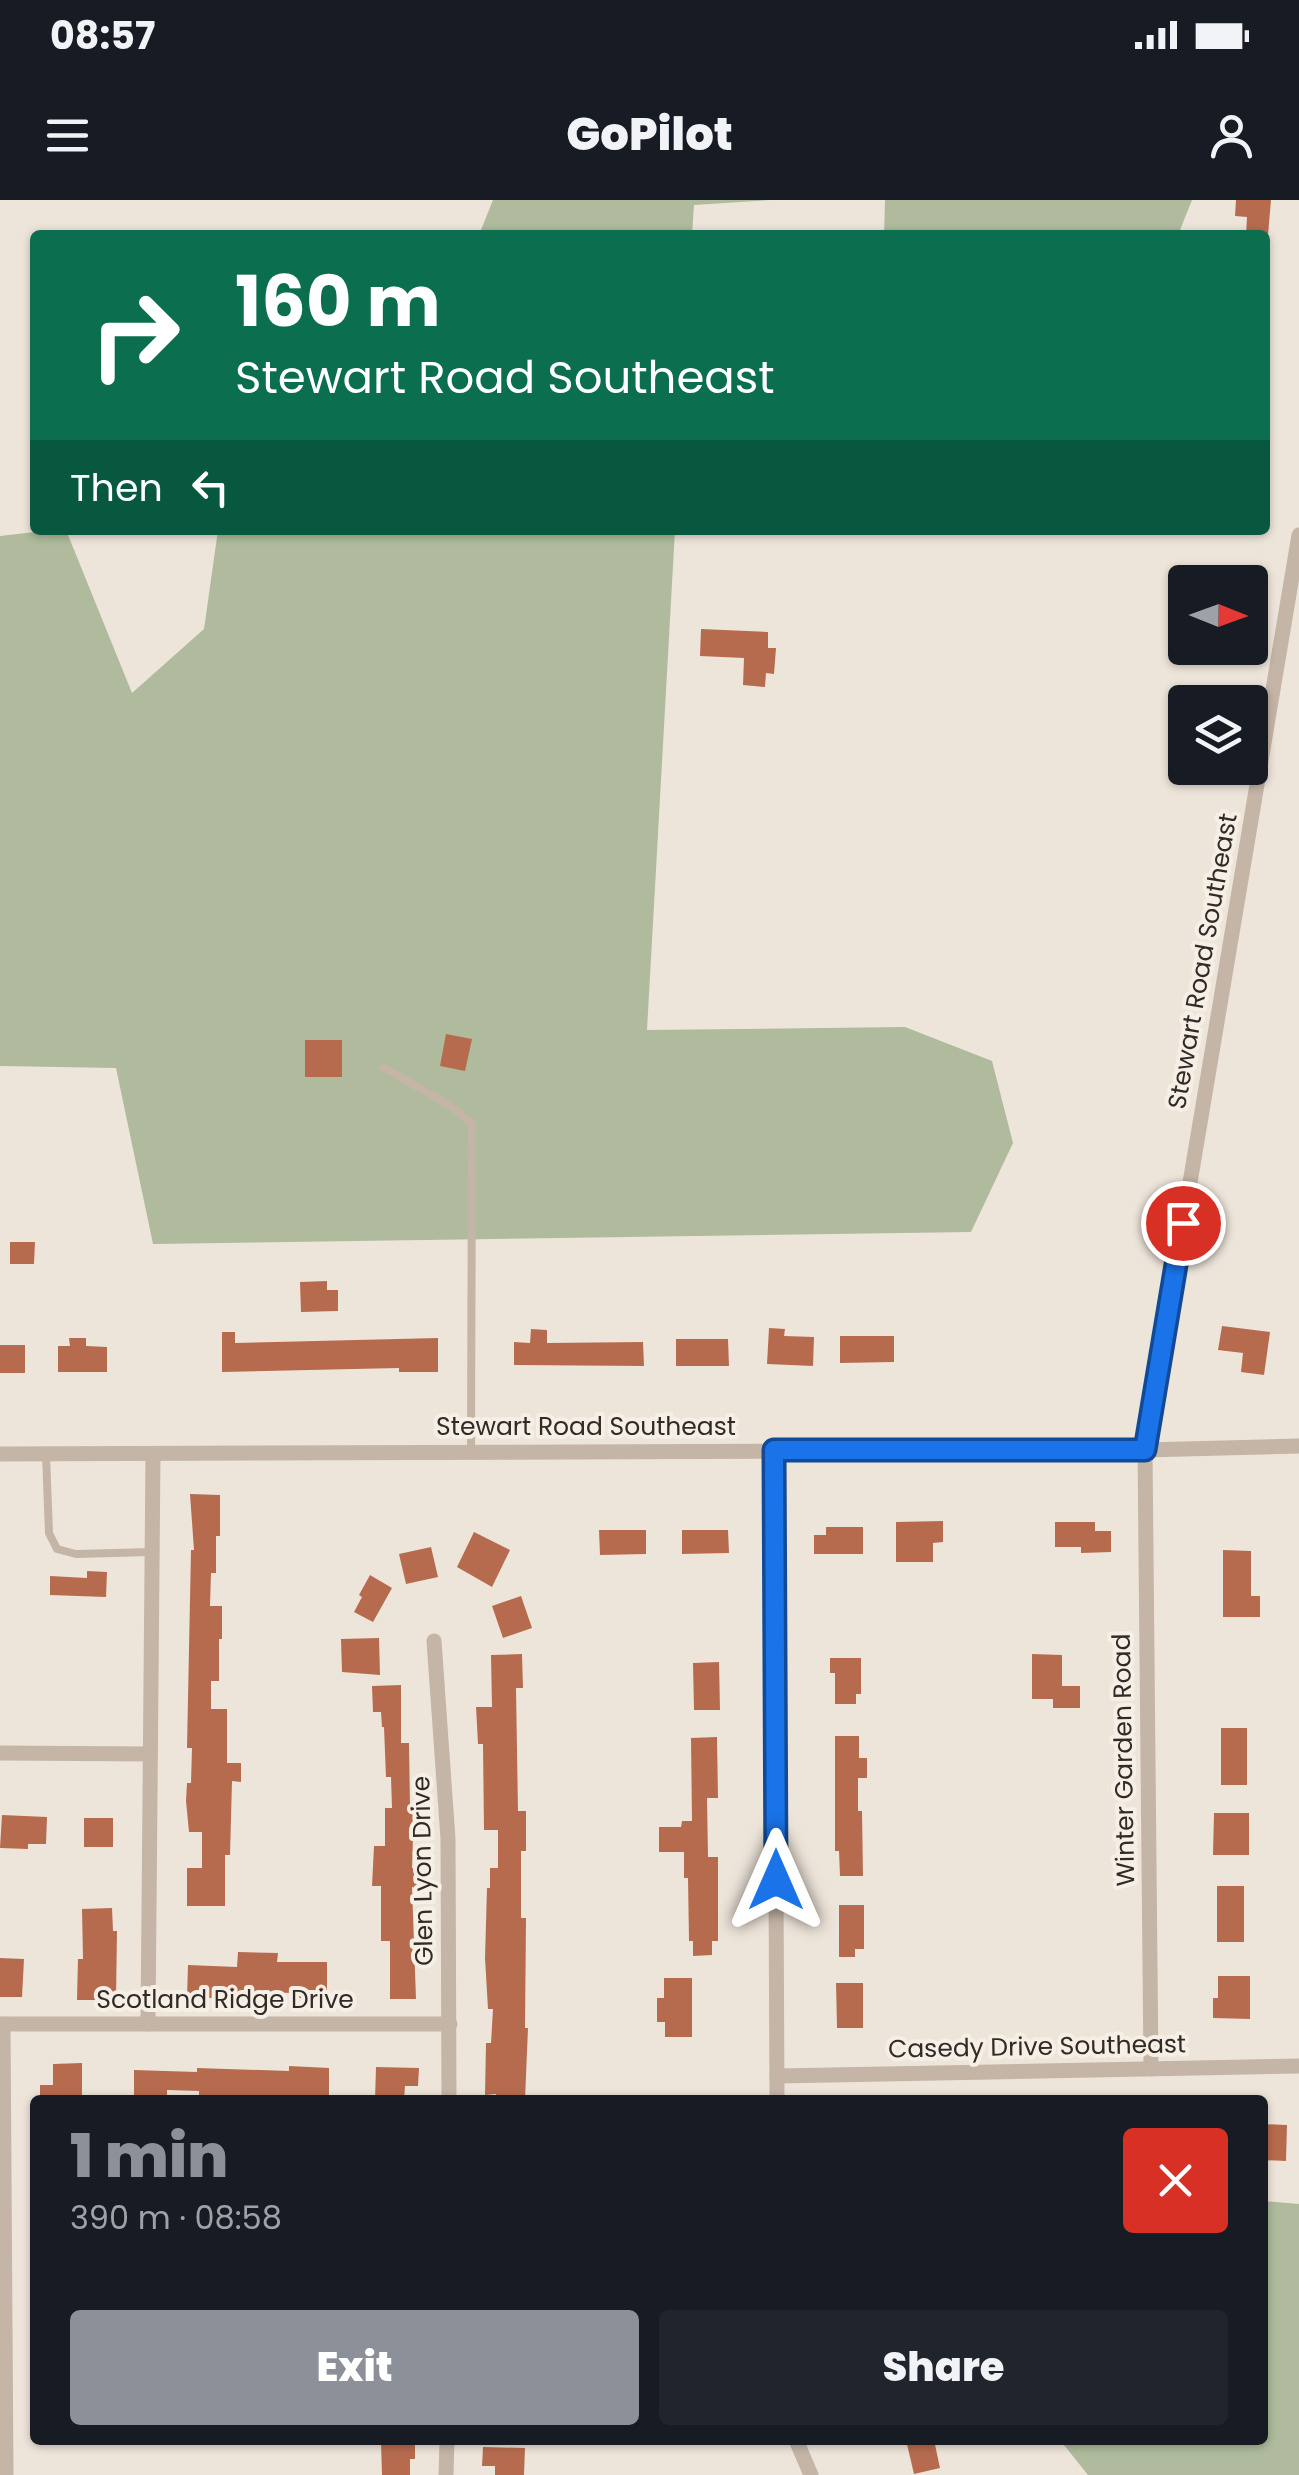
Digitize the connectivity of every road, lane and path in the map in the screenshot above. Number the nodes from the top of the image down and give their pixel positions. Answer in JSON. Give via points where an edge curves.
{"nodes":[{"id":1,"x":1299,"y":535,"type":"edge"},
{"id":2,"x":383,"y":1067,"type":"dead end"},
{"id":3,"x":1299,"y":1446,"type":"edge"},
{"id":4,"x":774,"y":1450,"type":"junction"},
{"id":5,"x":1145,"y":1450,"type":"junction"},
{"id":6,"x":471,"y":1452,"type":"junction"},
{"id":7,"x":0,"y":1454,"type":"edge"},
{"id":8,"x":46,"y":1454,"type":"junction"},
{"id":9,"x":153,"y":1454,"type":"junction"},
{"id":10,"x":152,"y":1552,"type":"junction"},
{"id":11,"x":434,"y":1642,"type":"dead end"},
{"id":12,"x":0,"y":1753,"type":"edge"},
{"id":13,"x":150,"y":1754,"type":"junction"},
{"id":14,"x":1,"y":2024,"type":"edge"},
{"id":15,"x":148,"y":2024,"type":"junction"},
{"id":16,"x":450,"y":2024,"type":"junction"},
{"id":17,"x":1299,"y":2066,"type":"edge"},
{"id":18,"x":1151,"y":2069,"type":"junction"},
{"id":19,"x":777,"y":2076,"type":"junction"},
{"id":20,"x":449,"y":2095,"type":"edge"},
{"id":21,"x":777,"y":2095,"type":"edge"},
{"id":22,"x":2,"y":2397,"type":"edge"},
{"id":23,"x":447,"y":2445,"type":"edge"},
{"id":24,"x":798,"y":2445,"type":"edge"},
{"id":25,"x":6,"y":2475,"type":"edge"},
{"id":26,"x":446,"y":2475,"type":"edge"},
{"id":27,"x":811,"y":2475,"type":"edge"}],
"edges":[{"from":1,"to":5,"type":"street","name":"Stewart Road Southeast"},
{"from":2,"to":6,"type":"lane","via":[[472,1124]]},
{"from":3,"to":5,"type":"street"},
{"from":4,"to":5,"type":"street","name":"Stewart Road Southeast"},
{"from":4,"to":6,"type":"street","name":"Stewart Road Southeast"},
{"from":4,"to":19,"type":"street"},
{"from":5,"to":18,"type":"street","name":"Winter Garden Road"},
{"from":6,"to":9,"type":"street","name":"Stewart Road Southeast"},
{"from":7,"to":8,"type":"street","name":"Stewart Road Southeast"},
{"from":8,"to":9,"type":"street","name":"Stewart Road Southeast"},
{"from":8,"to":10,"type":"lane","via":[[49,1533],[58,1549]]},
{"from":9,"to":10,"type":"street"},
{"from":10,"to":13,"type":"street"},
{"from":11,"to":16,"type":"street","name":"Glen Lyon Drive","via":[[446,1784]]},
{"from":12,"to":13,"type":"street"},
{"from":13,"to":15,"type":"street"},
{"from":14,"to":15,"type":"street","name":"Scotland Ridge Drive"},
{"from":14,"to":22,"type":"street"},
{"from":15,"to":16,"type":"street","name":"Scotland Ridge Drive"},
{"from":16,"to":20,"type":"street","name":"Glen Lyon Drive"},
{"from":17,"to":18,"type":"street","name":"Casedy Drive Southeast"},
{"from":18,"to":19,"type":"street","name":"Casedy Drive Southeast"},
{"from":19,"to":21,"type":"street"},
{"from":22,"to":25,"type":"street"},
{"from":23,"to":26,"type":"street"},
{"from":24,"to":27,"type":"street"}]}
